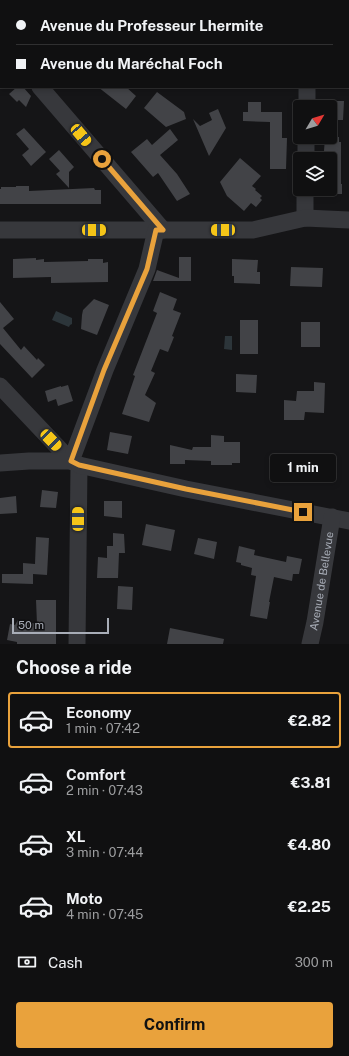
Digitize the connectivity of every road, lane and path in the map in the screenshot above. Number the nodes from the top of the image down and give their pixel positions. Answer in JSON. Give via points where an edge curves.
{"nodes":[{"id":1,"x":41,"y":88,"type":"edge"},
{"id":2,"x":307,"y":88,"type":"edge"},
{"id":3,"x":307,"y":100,"type":"edge"},
{"id":4,"x":305,"y":196,"type":"edge"},
{"id":5,"x":305,"y":218,"type":"junction"},
{"id":6,"x":349,"y":220,"type":"edge"},
{"id":7,"x":0,"y":230,"type":"edge"},
{"id":8,"x":159,"y":230,"type":"junction"},
{"id":9,"x":0,"y":386,"type":"edge"},
{"id":10,"x":0,"y":463,"type":"edge"},
{"id":11,"x":75,"y":463,"type":"junction"},
{"id":12,"x":332,"y":517,"type":"junction"},
{"id":13,"x":349,"y":521,"type":"edge"},
{"id":14,"x":78,"y":644,"type":"edge"},
{"id":15,"x":310,"y":644,"type":"edge"}],
"edges":[{"from":1,"to":8,"type":"street"},
{"from":2,"to":3,"type":"street"},
{"from":4,"to":5,"type":"street"},
{"from":5,"to":6,"type":"street"},
{"from":5,"to":8,"type":"street","via":[[253,230]]},
{"from":7,"to":8,"type":"street"},
{"from":8,"to":11,"type":"street","via":[[147,269],[104,370]]},
{"from":9,"to":11,"type":"street"},
{"from":10,"to":11,"type":"street"},
{"from":11,"to":12,"type":"street","via":[[186,489]]},
{"from":11,"to":14,"type":"street"},
{"from":12,"to":13,"type":"street"},
{"from":12,"to":15,"type":"street","name":"Avenue de Bellevue"}]}
